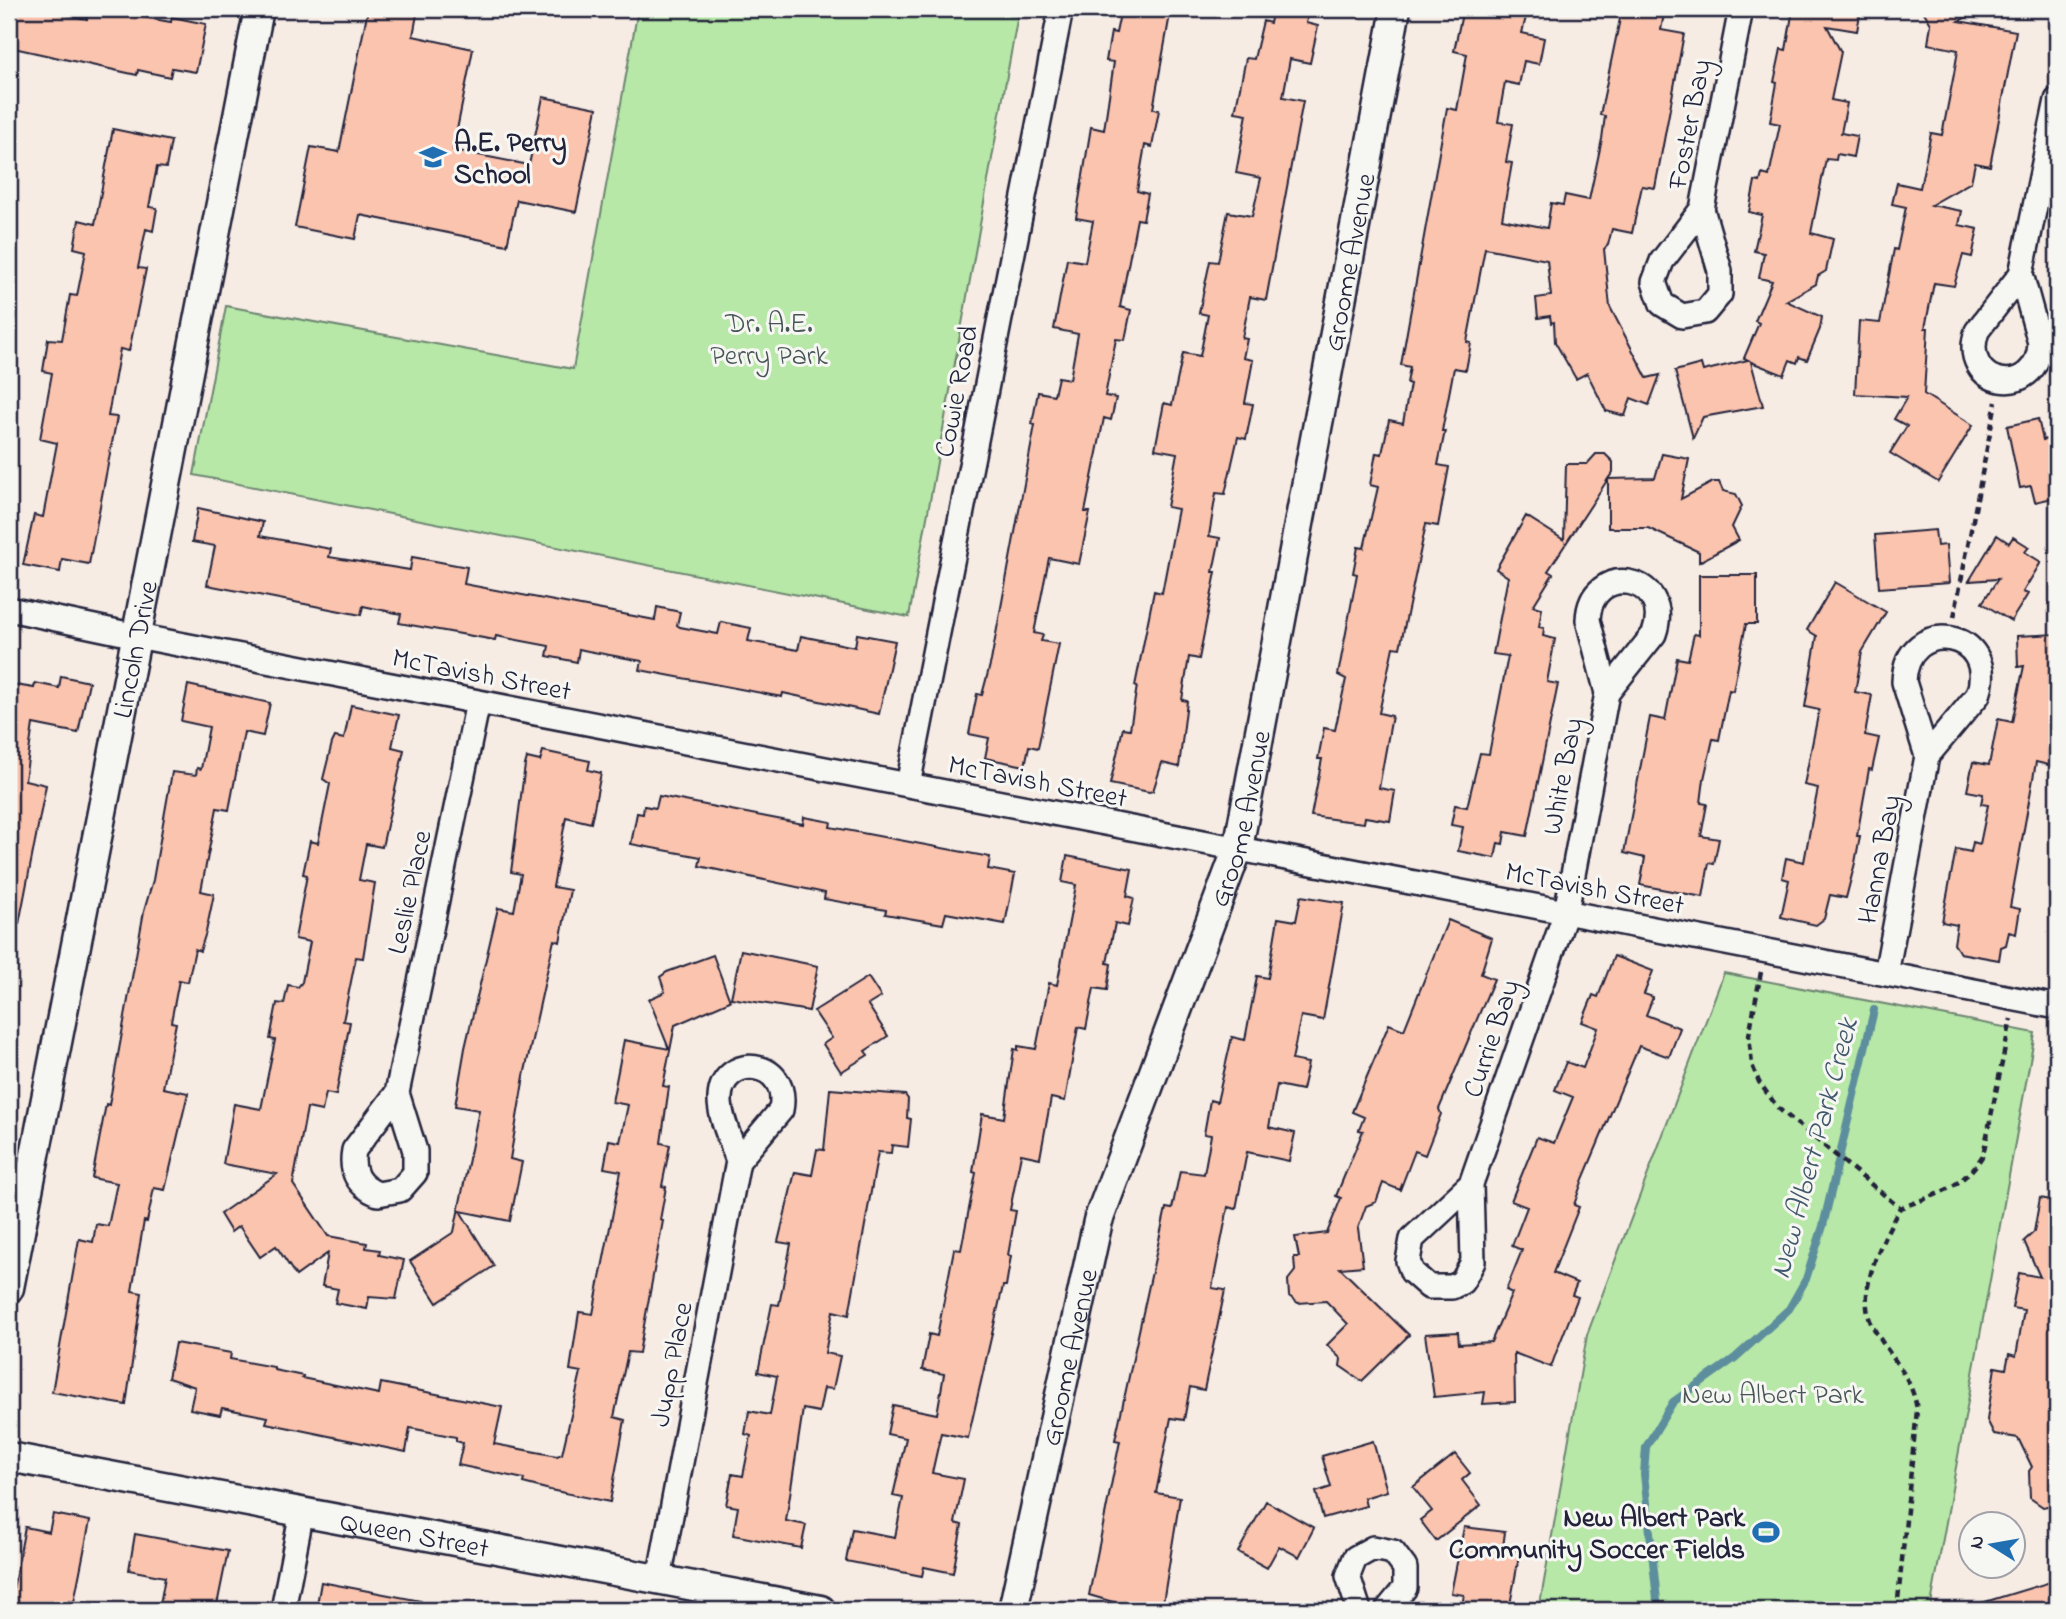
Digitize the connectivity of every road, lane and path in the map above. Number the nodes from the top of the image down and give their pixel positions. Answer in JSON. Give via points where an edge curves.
{"nodes":[{"id":1,"x":259,"y":9,"type":"edge"},
{"id":2,"x":1061,"y":9,"type":"edge"},
{"id":3,"x":1396,"y":9,"type":"edge"},
{"id":4,"x":1741,"y":9,"type":"edge"},
{"id":5,"x":2057,"y":100,"type":"edge"},
{"id":6,"x":1702,"y":209,"type":"dead end"},
{"id":7,"x":2021,"y":274,"type":"junction"},
{"id":8,"x":2000,"y":381,"type":"junction"},
{"id":9,"x":9,"y":608,"type":"edge"},
{"id":10,"x":136,"y":636,"type":"junction"},
{"id":11,"x":1950,"y":638,"type":"junction"},
{"id":12,"x":1607,"y":693,"type":"dead end"},
{"id":13,"x":478,"y":702,"type":"junction"},
{"id":14,"x":1927,"y":755,"type":"junction"},
{"id":15,"x":908,"y":785,"type":"junction"},
{"id":16,"x":1238,"y":849,"type":"junction"},
{"id":17,"x":1566,"y":912,"type":"junction"},
{"id":18,"x":1766,"y":950,"type":"junction"},
{"id":19,"x":1886,"y":974,"type":"junction"},
{"id":20,"x":2018,"y":999,"type":"junction"},
{"id":21,"x":2057,"y":1007,"type":"edge"},
{"id":22,"x":397,"y":1093,"type":"dead end"},
{"id":23,"x":738,"y":1161,"type":"dead end"},
{"id":24,"x":1471,"y":1184,"type":"dead end"},
{"id":25,"x":1900,"y":1208,"type":"junction"},
{"id":26,"x":9,"y":1288,"type":"edge"},
{"id":27,"x":9,"y":1457,"type":"edge"},
{"id":28,"x":302,"y":1511,"type":"junction"},
{"id":29,"x":659,"y":1579,"type":"junction"},
{"id":30,"x":283,"y":1610,"type":"edge"},
{"id":31,"x":821,"y":1610,"type":"edge"},
{"id":32,"x":1013,"y":1610,"type":"edge"},
{"id":33,"x":1359,"y":1610,"type":"edge"},
{"id":34,"x":1387,"y":1610,"type":"edge"},
{"id":35,"x":1897,"y":1610,"type":"edge"}],
"edges":[{"from":1,"to":10,"type":"street","name":"Lincoln Drive"},
{"from":2,"to":15,"type":"street","name":"Cowie Road"},
{"from":3,"to":16,"type":"street","name":"Groome Avenue"},
{"from":4,"to":6,"type":"street","name":"Foster Bay"},
{"from":5,"to":7,"type":"street"},
{"from":7,"to":8,"type":"street","via":[[2040,353],[2030,372]]},
{"from":7,"to":8,"type":"street","via":[[1973,341],[1976,362]]},
{"from":8,"to":11,"type":"path"},
{"from":9,"to":10,"type":"street","name":"McTavish Street"},
{"from":10,"to":13,"type":"street","name":"McTavish Street"},
{"from":10,"to":26,"type":"street","name":"Lincoln Drive"},
{"from":11,"to":14,"type":"street","name":"Hanna Bay","via":[[1927,641],[1909,658],[1905,670]]},
{"from":11,"to":14,"type":"street","via":[[1972,650],[1982,684]]},
{"from":12,"to":17,"type":"street","name":"White Bay"},
{"from":13,"to":15,"type":"street","name":"McTavish Street"},
{"from":13,"to":22,"type":"street","name":"Leslie Place"},
{"from":14,"to":19,"type":"street","name":"Hanna Bay"},
{"from":15,"to":16,"type":"street","name":"McTavish Street"},
{"from":16,"to":17,"type":"street","name":"McTavish Street"},
{"from":16,"to":32,"type":"street","name":"Groome Avenue","via":[[1098,1222]]},
{"from":17,"to":18,"type":"street","name":"McTavish Street"},
{"from":17,"to":24,"type":"street","name":"Currie Bay"},
{"from":18,"to":19,"type":"street","name":"McTavish Street"},
{"from":18,"to":25,"type":"path","via":[[1749,1035],[1752,1065],[1772,1102]]},
{"from":19,"to":20,"type":"street","name":"McTavish Street"},
{"from":20,"to":21,"type":"street","name":"McTavish Street"},
{"from":20,"to":25,"type":"path","via":[[1983,1155],[1973,1172],[1955,1187]]},
{"from":23,"to":29,"type":"street","name":"Jupp Place"},
{"from":25,"to":35,"type":"path","via":[[1866,1299],[1871,1324],[1903,1368],[1917,1410]]},
{"from":27,"to":28,"type":"street","name":"Queen Street"},
{"from":28,"to":29,"type":"street","name":"Queen Street"},
{"from":28,"to":30,"type":"street"},
{"from":29,"to":31,"type":"street","name":"Queen Street"},
{"from":33,"to":34,"type":"street","via":[[1348,1576],[1355,1558],[1373,1548],[1393,1552],[1405,1568],[1405,1588]]}]}
